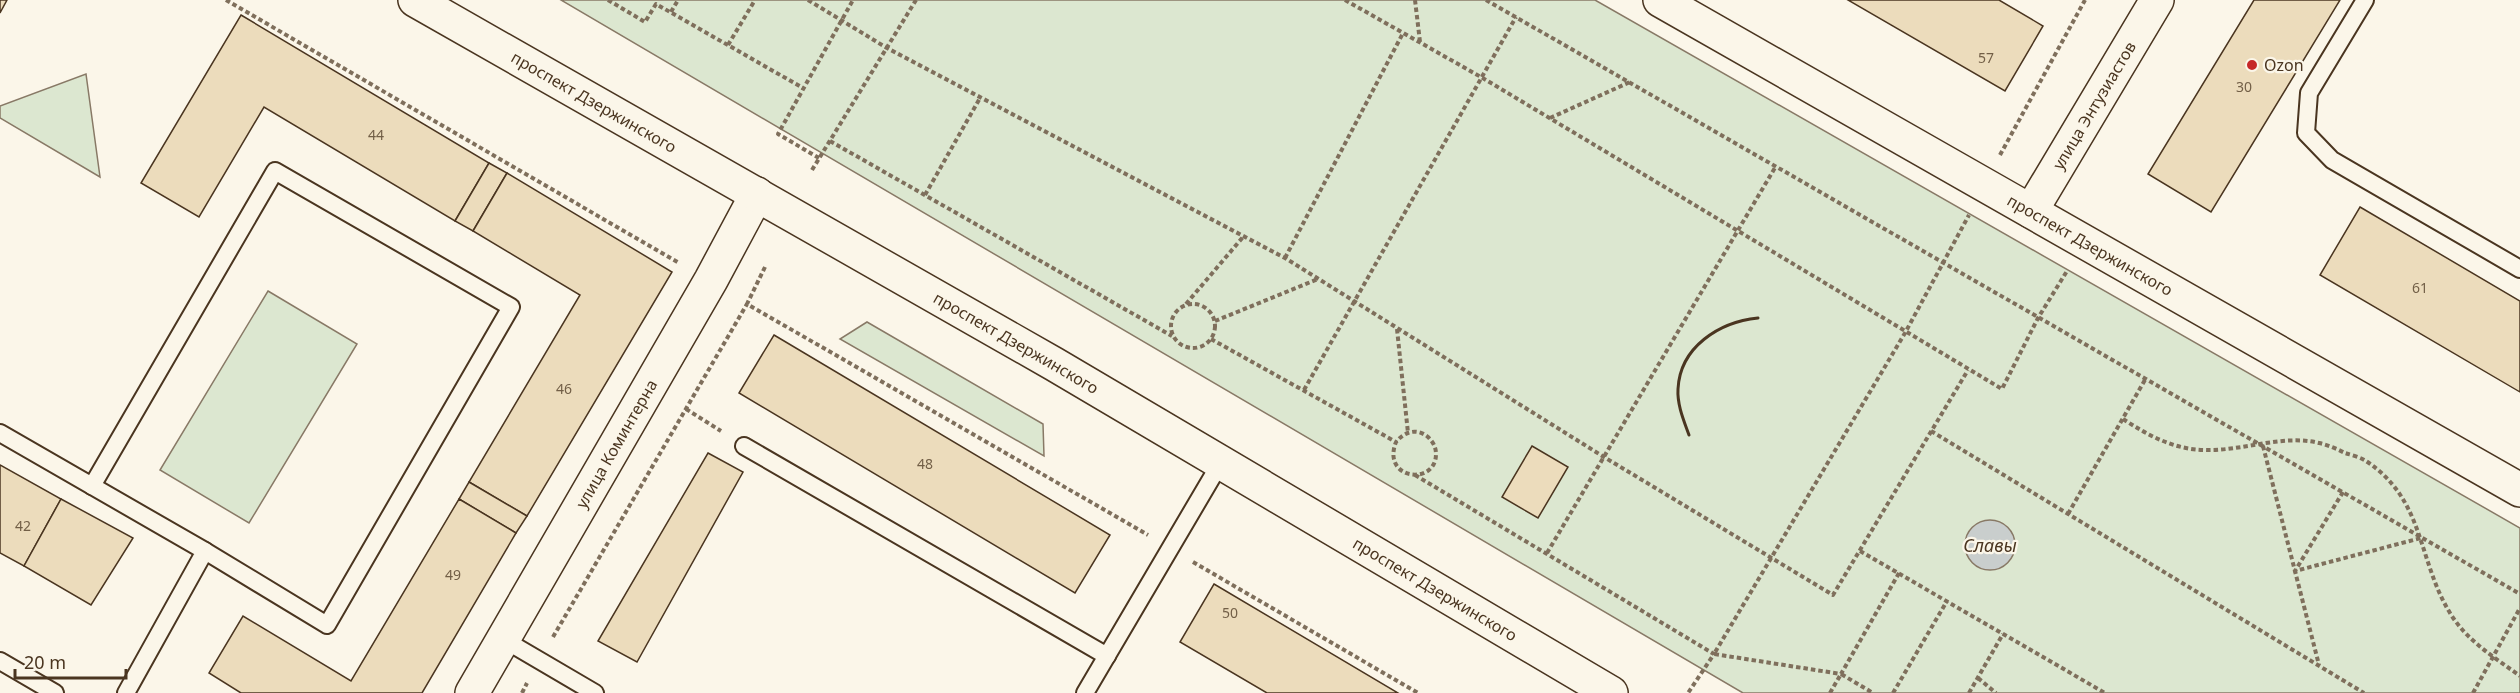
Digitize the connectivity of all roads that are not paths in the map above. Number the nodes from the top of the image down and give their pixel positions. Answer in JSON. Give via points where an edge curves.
{"nodes":[{"id":1,"x":415,"y":0,"type":"edge"},
{"id":2,"x":1660,"y":0,"type":"edge"},
{"id":3,"x":2157,"y":0,"type":"edge"},
{"id":4,"x":2366,"y":0,"type":"edge"},
{"id":5,"x":757,"y":194,"type":"junction"},
{"id":6,"x":2031,"y":211,"type":"junction"},
{"id":7,"x":2520,"y":269,"type":"edge"},
{"id":8,"x":0,"y":433,"type":"edge"},
{"id":9,"x":744,"y":446,"type":"road end"},
{"id":10,"x":1221,"y":462,"type":"junction"},
{"id":11,"x":92,"y":486,"type":"junction"},
{"id":12,"x":2520,"y":490,"type":"edge"},
{"id":13,"x":205,"y":551,"type":"junction"},
{"id":14,"x":503,"y":639,"type":"junction"},
{"id":15,"x":1107,"y":656,"type":"junction"},
{"id":16,"x":0,"y":661,"type":"edge"},
{"id":17,"x":55,"y":693,"type":"edge"},
{"id":18,"x":126,"y":693,"type":"edge"},
{"id":19,"x":472,"y":693,"type":"edge"},
{"id":20,"x":595,"y":693,"type":"edge"},
{"id":21,"x":1085,"y":693,"type":"edge"},
{"id":22,"x":1611,"y":693,"type":"edge"}],
"edges":[{"from":1,"to":5,"type":"street","name":"проспект Дзержинского"},
{"from":2,"to":6,"type":"street","name":"проспект Дзержинского"},
{"from":3,"to":6,"type":"street","name":"улица Энтузиастов"},
{"from":4,"to":7,"type":"lane","via":[[2309,93],[2306,133],[2332,160]]},
{"from":5,"to":10,"type":"street","name":"проспект Дзержинского"},
{"from":5,"to":14,"type":"street","name":"улица Коминтерна"},
{"from":6,"to":12,"type":"street","name":"проспект Дзержинского"},
{"from":8,"to":11,"type":"lane"},
{"from":9,"to":15,"type":"lane"},
{"from":10,"to":15,"type":"lane"},
{"from":10,"to":22,"type":"street","name":"проспект Дзержинского"},
{"from":11,"to":13,"type":"lane"},
{"from":11,"to":13,"type":"lane","via":[[275,171],[511,307],[327,625]]},
{"from":13,"to":18,"type":"lane"},
{"from":14,"to":19,"type":"street","name":"улица Коминтерна"},
{"from":14,"to":20,"type":"lane"},
{"from":15,"to":21,"type":"lane"},
{"from":16,"to":17,"type":"lane"}]}
